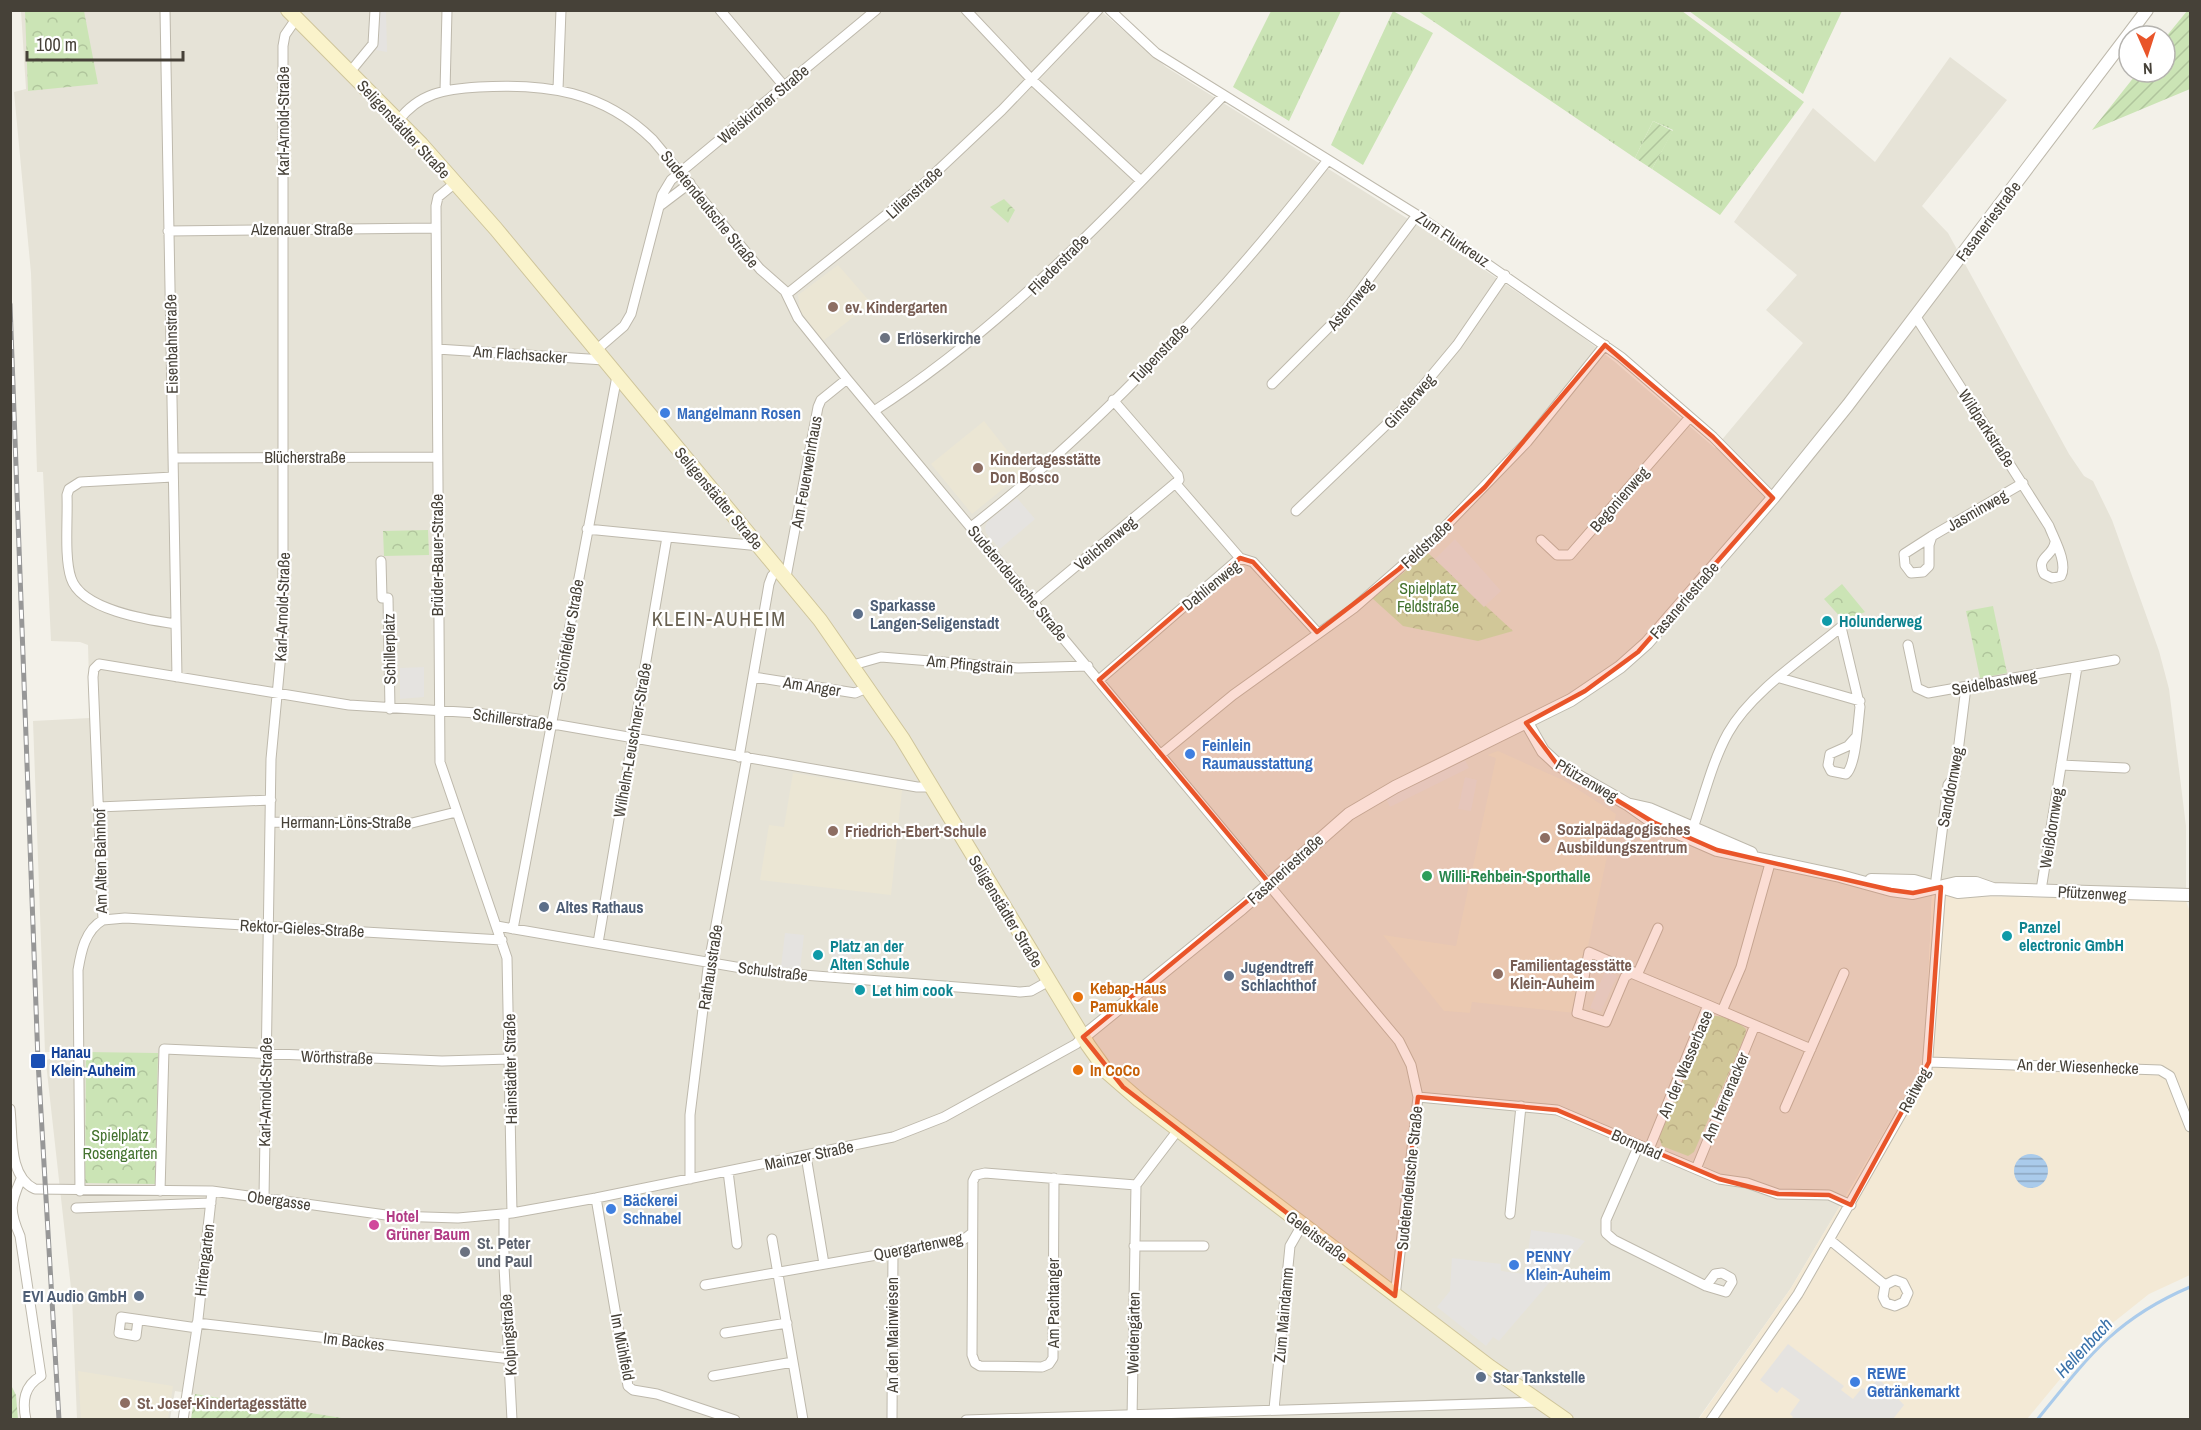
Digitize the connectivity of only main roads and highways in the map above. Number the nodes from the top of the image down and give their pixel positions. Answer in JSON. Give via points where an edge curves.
{"nodes":[{"id":1,"x":292,"y":15,"type":"edge"},
{"id":2,"x":1083,"y":1037,"type":"joint"},
{"id":3,"x":1566,"y":1419,"type":"edge"}],
"edges":[{"from":1,"to":2,"type":"main road","name":"Seligenstädter Straße","via":[[455,183],[783,573],[869,687]]},
{"from":2,"to":3,"type":"main road","name":"Geleitstraße","via":[[1108,1074],[1178,1130],[1395,1296]]}]}
